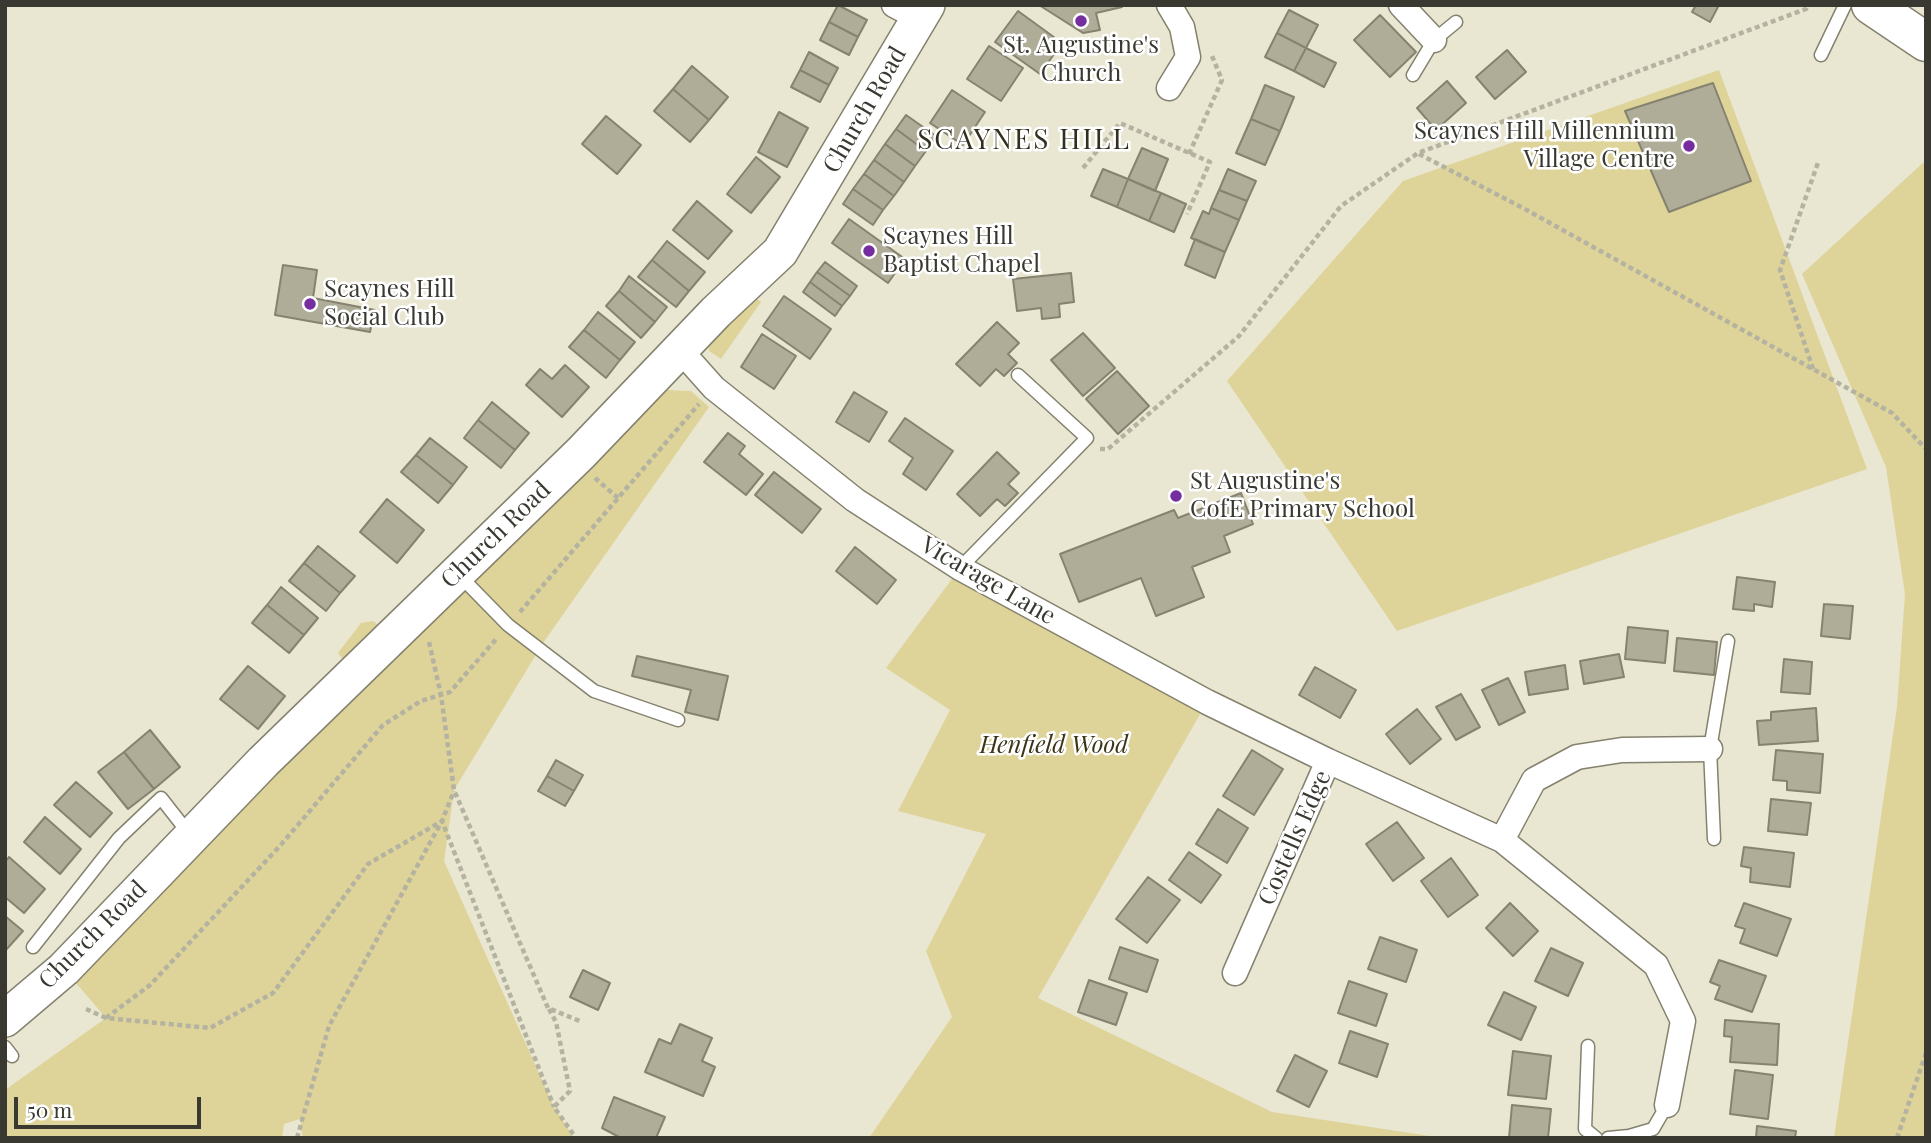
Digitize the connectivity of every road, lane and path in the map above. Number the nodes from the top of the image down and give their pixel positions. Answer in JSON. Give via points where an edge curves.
{"nodes":[{"id":1,"x":1401,"y":5,"type":"edge"},
{"id":2,"x":1808,"y":5,"type":"edge"},
{"id":3,"x":1845,"y":5,"type":"edge"},
{"id":4,"x":1871,"y":5,"type":"edge"},
{"id":5,"x":913,"y":10,"type":"edge"},
{"id":6,"x":1176,"y":12,"type":"edge"},
{"id":7,"x":1456,"y":22,"type":"dead end"},
{"id":8,"x":1434,"y":40,"type":"junction"},
{"id":9,"x":1926,"y":43,"type":"edge"},
{"id":10,"x":1821,"y":55,"type":"dead end"},
{"id":11,"x":1413,"y":75,"type":"dead end"},
{"id":12,"x":1169,"y":88,"type":"dead end"},
{"id":13,"x":1418,"y":153,"type":"junction"},
{"id":14,"x":1189,"y":154,"type":"junction"},
{"id":15,"x":1819,"y":160,"type":"dead end"},
{"id":16,"x":1083,"y":167,"type":"dead end"},
{"id":17,"x":1187,"y":214,"type":"dead end"},
{"id":18,"x":681,"y":351,"type":"junction"},
{"id":19,"x":1813,"y":370,"type":"junction"},
{"id":20,"x":1018,"y":375,"type":"dead end"},
{"id":21,"x":714,"y":388,"type":"junction"},
{"id":22,"x":1926,"y":449,"type":"edge"},
{"id":23,"x":1075,"y":450,"type":"junction"},
{"id":24,"x":960,"y":568,"type":"junction"},
{"id":25,"x":457,"y":573,"type":"junction"},
{"id":26,"x":421,"y":607,"type":"junction"},
{"id":27,"x":508,"y":625,"type":"junction"},
{"id":28,"x":1728,"y":641,"type":"dead end"},
{"id":29,"x":441,"y":695,"type":"junction"},
{"id":30,"x":678,"y":720,"type":"dead end"},
{"id":31,"x":1710,"y":749,"type":"junction"},
{"id":32,"x":1328,"y":761,"type":"junction"},
{"id":33,"x":454,"y":790,"type":"junction"},
{"id":34,"x":442,"y":821,"type":"junction"},
{"id":35,"x":191,"y":835,"type":"junction"},
{"id":36,"x":1714,"y":839,"type":"dead end"},
{"id":37,"x":1502,"y":840,"type":"junction"},
{"id":38,"x":33,"y":947,"type":"dead end"},
{"id":39,"x":1235,"y":973,"type":"dead end"},
{"id":40,"x":548,"y":1008,"type":"junction"},
{"id":41,"x":86,"y":1009,"type":"dead end"},
{"id":42,"x":106,"y":1018,"type":"junction"},
{"id":43,"x":5,"y":1019,"type":"edge"},
{"id":44,"x":582,"y":1022,"type":"dead end"},
{"id":45,"x":1588,"y":1046,"type":"dead end"},
{"id":46,"x":1926,"y":1053,"type":"edge"},
{"id":47,"x":1667,"y":1105,"type":"joint"},
{"id":48,"x":554,"y":1107,"type":"junction"},
{"id":49,"x":297,"y":1138,"type":"edge"},
{"id":50,"x":576,"y":1138,"type":"edge"},
{"id":51,"x":1595,"y":1138,"type":"edge"},
{"id":52,"x":1608,"y":1138,"type":"edge"},
{"id":53,"x":1897,"y":1138,"type":"edge"}],
"edges":[{"from":1,"to":8,"type":"street"},
{"from":2,"to":13,"type":"path"},
{"from":3,"to":10,"type":"lane"},
{"from":4,"to":9,"type":"highway"},
{"from":5,"to":18,"type":"street","name":"Church Road","via":[[780,252]]},
{"from":6,"to":12,"type":"street","via":[[1188,57]]},
{"from":6,"to":14,"type":"path","via":[[1207,43],[1222,80]]},
{"from":7,"to":8,"type":"lane"},
{"from":8,"to":11,"type":"lane"},
{"from":13,"to":19,"type":"path"},
{"from":13,"to":23,"type":"path","via":[[1341,206],[1239,336],[1199,371],[1108,449]]},
{"from":14,"to":16,"type":"path","via":[[1121,123]]},
{"from":14,"to":17,"type":"path","via":[[1210,162]]},
{"from":15,"to":19,"type":"path","via":[[1780,270]]},
{"from":18,"to":21,"type":"street","name":"Vicarage Lane"},
{"from":18,"to":25,"type":"street","name":"Church Road"},
{"from":19,"to":22,"type":"path","via":[[1892,413]]},
{"from":20,"to":23,"type":"lane","via":[[1087,438]]},
{"from":21,"to":24,"type":"street","name":"Vicarage Lane","via":[[855,500]]},
{"from":21,"to":27,"type":"path"},
{"from":23,"to":24,"type":"lane"},
{"from":24,"to":32,"type":"street","name":"Vicarage Lane","via":[[1207,702]]},
{"from":25,"to":26,"type":"street","name":"Church Road"},
{"from":25,"to":27,"type":"lane"},
{"from":26,"to":29,"type":"path"},
{"from":26,"to":35,"type":"street","name":"Church Road"},
{"from":27,"to":29,"type":"path","via":[[450,692]]},
{"from":27,"to":30,"type":"lane","via":[[594,691]]},
{"from":28,"to":31,"type":"lane"},
{"from":29,"to":33,"type":"path"},
{"from":29,"to":42,"type":"path","via":[[421,701],[383,725],[150,985]]},
{"from":31,"to":36,"type":"lane"},
{"from":31,"to":37,"type":"street","via":[[1622,750],[1577,757],[1534,780]]},
{"from":32,"to":37,"type":"street","name":"Costells Edge"},
{"from":32,"to":39,"type":"street","name":"Costells Edge"},
{"from":33,"to":34,"type":"path"},
{"from":33,"to":40,"type":"path"},
{"from":34,"to":42,"type":"path","via":[[368,864],[273,993],[210,1028]]},
{"from":34,"to":48,"type":"path"},
{"from":34,"to":49,"type":"path","via":[[329,1026]]},
{"from":35,"to":38,"type":"lane","via":[[161,798],[118,838]]},
{"from":35,"to":43,"type":"street","name":"Church Road","via":[[64,969]]},
{"from":37,"to":47,"type":"street","name":"Costells Edge","via":[[1656,965],[1683,1021]]},
{"from":40,"to":44,"type":"path"},
{"from":40,"to":48,"type":"path","via":[[556,1022],[570,1091]]},
{"from":41,"to":42,"type":"path"},
{"from":45,"to":51,"type":"lane","via":[[1585,1129]]},
{"from":46,"to":53,"type":"path"},
{"from":47,"to":52,"type":"lane","via":[[1653,1129]]},
{"from":48,"to":50,"type":"path"}]}
